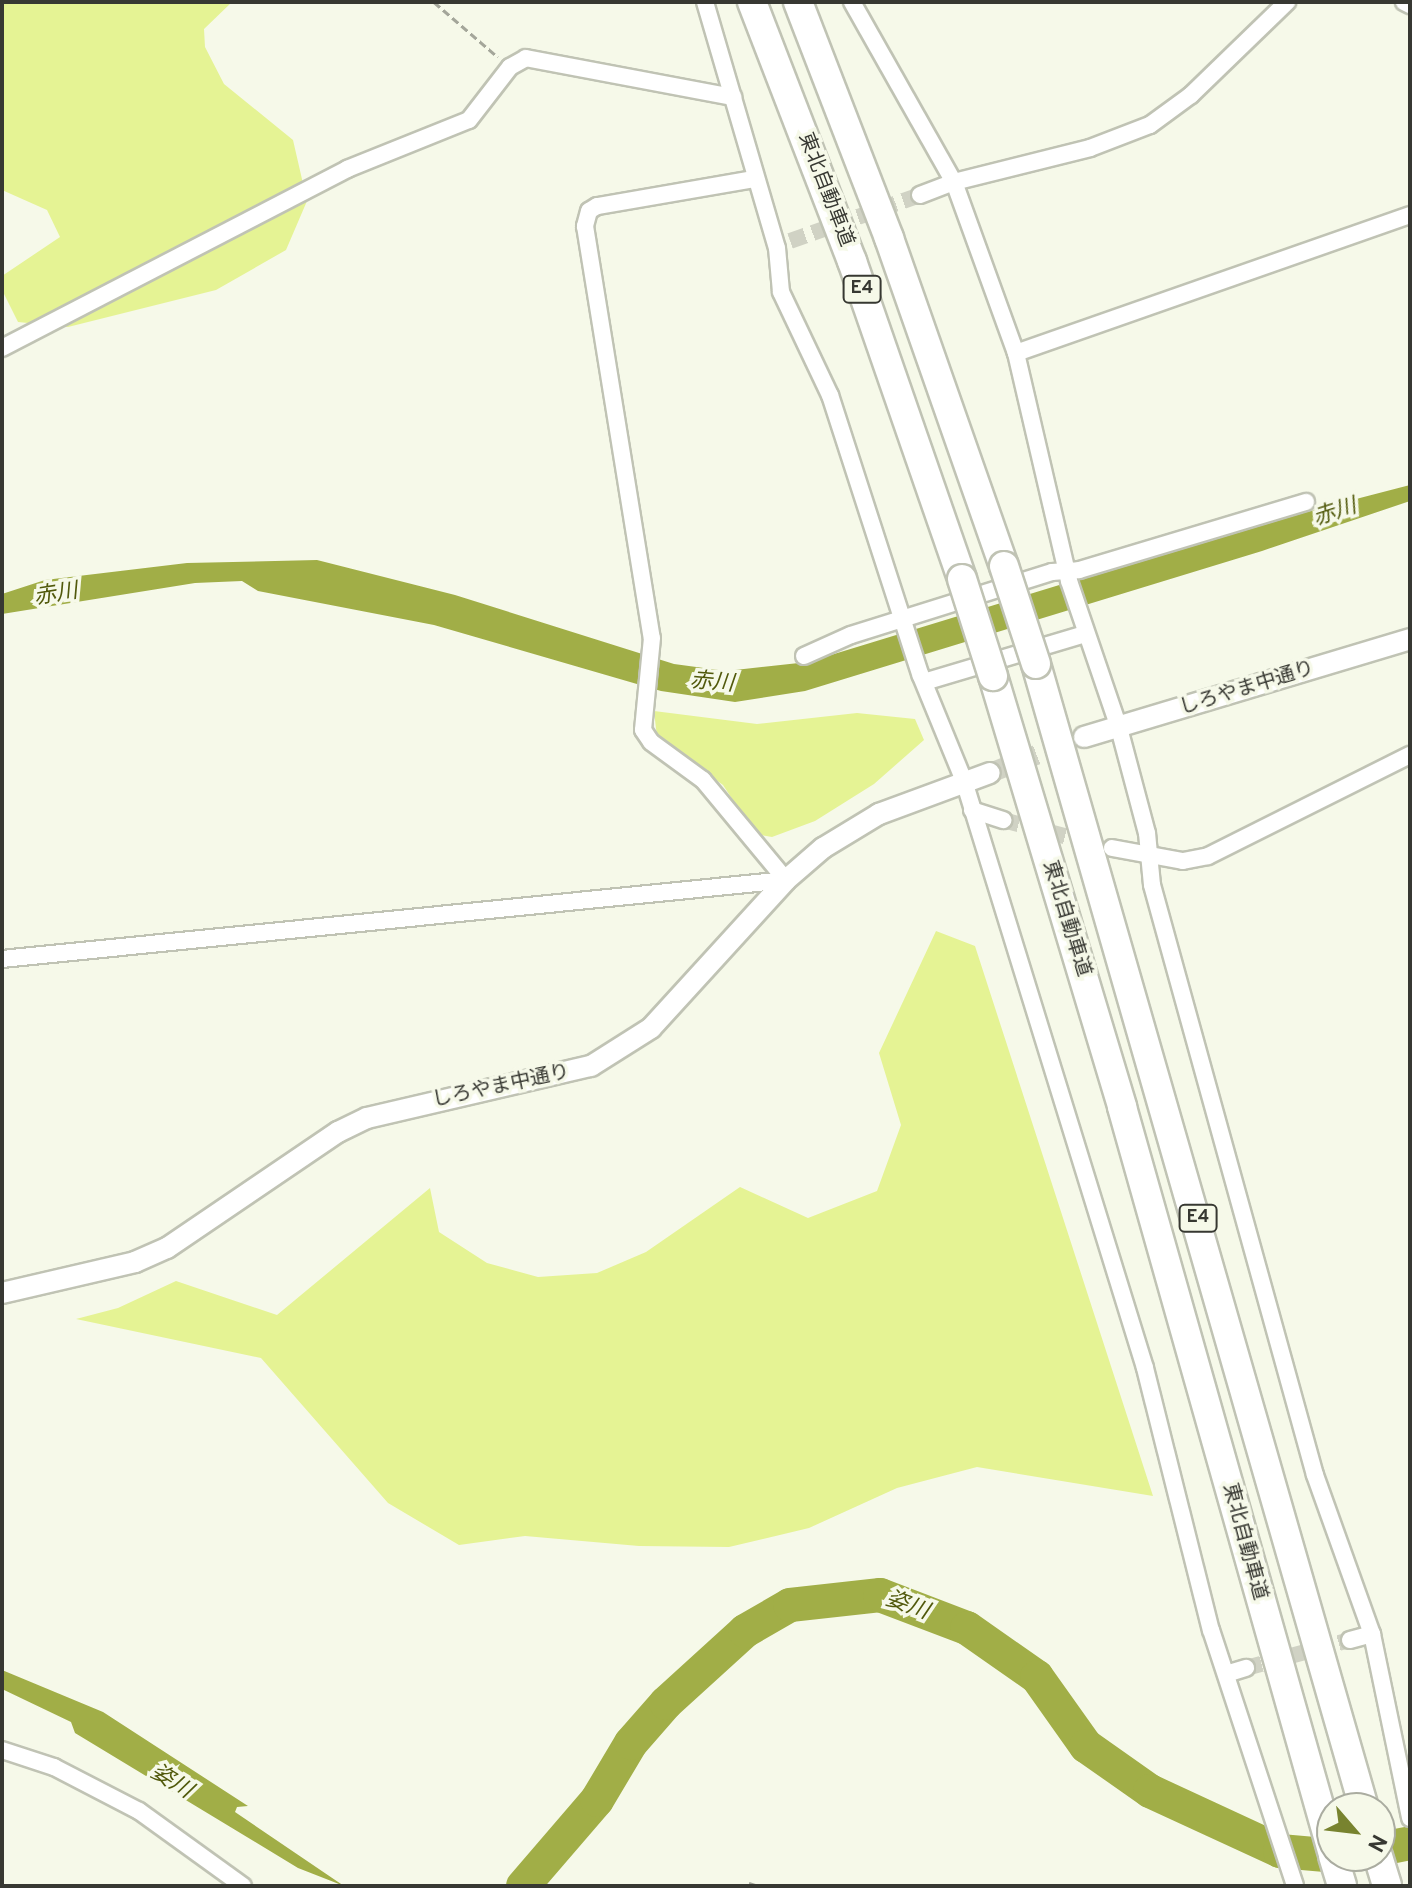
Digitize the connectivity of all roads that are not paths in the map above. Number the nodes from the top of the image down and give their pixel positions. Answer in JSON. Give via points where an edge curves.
{"nodes":[{"id":1,"x":705,"y":2,"type":"edge"},
{"id":2,"x":752,"y":2,"type":"edge"},
{"id":3,"x":798,"y":2,"type":"edge"},
{"id":4,"x":852,"y":2,"type":"edge"},
{"id":5,"x":1287,"y":2,"type":"edge"},
{"id":6,"x":1404,"y":2,"type":"edge"},
{"id":7,"x":1410,"y":5,"type":"edge"},
{"id":8,"x":733,"y":97,"type":"junction"},
{"id":9,"x":754,"y":179,"type":"junction"},
{"id":10,"x":954,"y":182,"type":"junction"},
{"id":11,"x":920,"y":195,"type":"tunnel mouth"},
{"id":12,"x":1410,"y":215,"type":"edge"},
{"id":13,"x":2,"y":348,"type":"edge"},
{"id":14,"x":1016,"y":353,"type":"junction"},
{"id":15,"x":1306,"y":502,"type":"dead end"},
{"id":16,"x":1068,"y":576,"type":"junction"},
{"id":17,"x":903,"y":621,"type":"junction"},
{"id":18,"x":1085,"y":634,"type":"junction"},
{"id":19,"x":1410,"y":639,"type":"edge"},
{"id":20,"x":804,"y":656,"type":"dead end"},
{"id":21,"x":922,"y":679,"type":"junction"},
{"id":22,"x":1119,"y":728,"type":"junction"},
{"id":23,"x":1084,"y":737,"type":"tunnel mouth"},
{"id":24,"x":1410,"y":755,"type":"edge"},
{"id":25,"x":990,"y":773,"type":"tunnel mouth"},
{"id":26,"x":964,"y":781,"type":"junction"},
{"id":27,"x":972,"y":810,"type":"junction"},
{"id":28,"x":1003,"y":820,"type":"tunnel mouth"},
{"id":29,"x":1112,"y":848,"type":"tunnel mouth"},
{"id":30,"x":1147,"y":855,"type":"junction"},
{"id":31,"x":786,"y":880,"type":"junction"},
{"id":32,"x":2,"y":959,"type":"edge"},
{"id":33,"x":2,"y":1293,"type":"edge"},
{"id":34,"x":1372,"y":1634,"type":"junction"},
{"id":35,"x":1350,"y":1640,"type":"tunnel mouth"},
{"id":36,"x":1246,"y":1668,"type":"tunnel mouth"},
{"id":37,"x":1226,"y":1674,"type":"junction"},
{"id":38,"x":2,"y":1750,"type":"edge"},
{"id":39,"x":1359,"y":1792,"type":"edge"},
{"id":40,"x":1316,"y":1798,"type":"edge"},
{"id":41,"x":1410,"y":1818,"type":"edge"},
{"id":42,"x":240,"y":1885,"type":"edge"},
{"id":43,"x":1295,"y":1886,"type":"edge"}],
"edges":[{"from":1,"to":8,"type":"street"},
{"from":2,"to":40,"type":"highway","name":"東北自動車道","number":"E4","bridge":true,"via":[[852,261],[993,676],[1126,1122]]},
{"from":3,"to":39,"type":"highway","number":"E4","bridge":true,"via":[[889,238],[1036,664]]},
{"from":4,"to":10,"type":"street"},
{"from":5,"to":10,"type":"street","via":[[1191,95],[1150,125],[1090,148]]},
{"from":6,"to":7,"type":"street"},
{"from":8,"to":9,"type":"street"},
{"from":8,"to":13,"type":"street","via":[[526,58],[510,67],[469,120],[347,169]]},
{"from":9,"to":17,"type":"street","via":[[783,244],[781,292],[830,395]]},
{"from":9,"to":31,"type":"street","via":[[597,206],[585,226],[652,638],[643,730],[651,742],[703,780]]},
{"from":10,"to":11,"type":"street"},
{"from":10,"to":14,"type":"street"},
{"from":12,"to":14,"type":"street"},
{"from":14,"to":16,"type":"street"},
{"from":15,"to":16,"type":"street"},
{"from":16,"to":17,"type":"street"},
{"from":16,"to":18,"type":"street"},
{"from":17,"to":20,"type":"street"},
{"from":17,"to":21,"type":"street"},
{"from":18,"to":21,"type":"street"},
{"from":18,"to":22,"type":"street"},
{"from":19,"to":22,"type":"street","name":"しろやま中通り"},
{"from":21,"to":26,"type":"street"},
{"from":22,"to":23,"type":"street","name":"しろやま中通り"},
{"from":22,"to":30,"type":"street","via":[[1147,833]]},
{"from":24,"to":30,"type":"street","via":[[1208,856],[1183,861]]},
{"from":25,"to":26,"type":"street","name":"しろやま中通り"},
{"from":26,"to":27,"type":"street"},
{"from":26,"to":31,"type":"street","name":"しろやま中通り","via":[[854,828]]},
{"from":27,"to":28,"type":"street"},
{"from":27,"to":37,"type":"street","via":[[1145,1368]]},
{"from":29,"to":30,"type":"street"},
{"from":30,"to":34,"type":"street","via":[[1315,1475]]},
{"from":31,"to":32,"type":"street"},
{"from":31,"to":33,"type":"street","name":"しろやま中通り","via":[[651,1028],[591,1066],[367,1118],[338,1132],[167,1248],[135,1262]]},
{"from":34,"to":35,"type":"street"},
{"from":34,"to":41,"type":"street"},
{"from":36,"to":37,"type":"street"},
{"from":37,"to":43,"type":"street"},
{"from":38,"to":42,"type":"street","via":[[54,1767],[139,1811]]}]}
